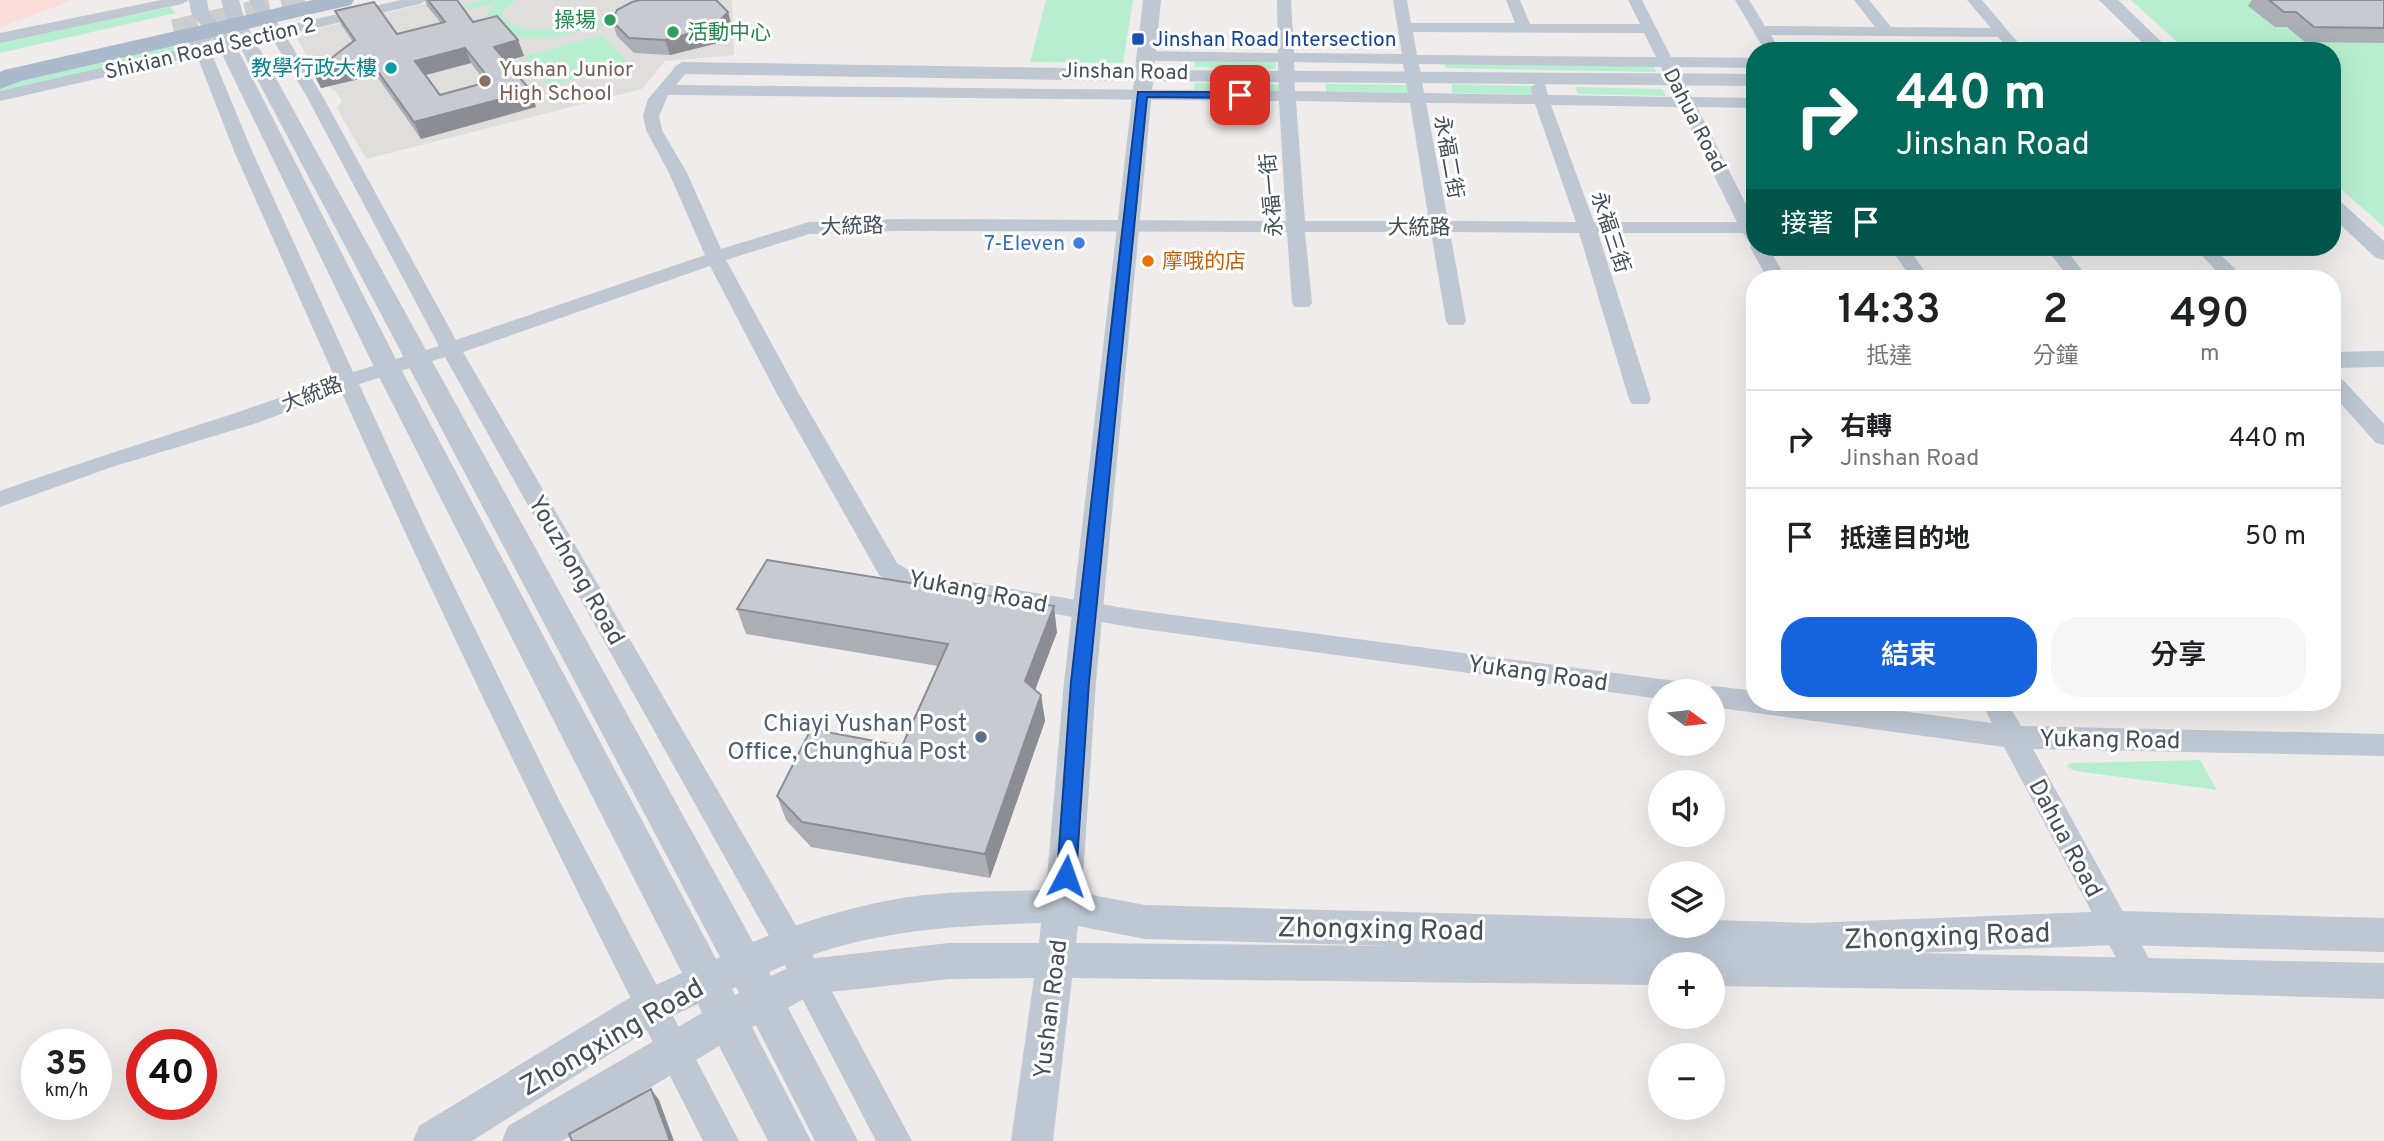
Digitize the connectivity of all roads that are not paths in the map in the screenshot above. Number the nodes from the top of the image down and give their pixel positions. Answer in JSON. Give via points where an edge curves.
{"nodes":[{"id":1,"x":343,"y":0,"type":"edge"},
{"id":2,"x":420,"y":0,"type":"edge"},
{"id":3,"x":1152,"y":0,"type":"edge"},
{"id":4,"x":1284,"y":0,"type":"edge"},
{"id":5,"x":1400,"y":0,"type":"edge"},
{"id":6,"x":1513,"y":0,"type":"edge"},
{"id":7,"x":1635,"y":0,"type":"edge"},
{"id":8,"x":1742,"y":0,"type":"edge"},
{"id":9,"x":1861,"y":0,"type":"edge"},
{"id":10,"x":1974,"y":0,"type":"edge"},
{"id":11,"x":2108,"y":0,"type":"edge"},
{"id":12,"x":230,"y":18,"type":"edge"},
{"id":13,"x":1406,"y":27,"type":"junction"},
{"id":14,"x":1524,"y":28,"type":"junction"},
{"id":15,"x":1649,"y":29,"type":"junction"},
{"id":16,"x":1760,"y":30,"type":"junction"},
{"id":17,"x":1886,"y":31,"type":"junction"},
{"id":18,"x":2003,"y":33,"type":"junction"},
{"id":19,"x":153,"y":34,"type":"tunnel mouth"},
{"id":20,"x":1767,"y":42,"type":"edge"},
{"id":21,"x":2010,"y":42,"type":"edge"},
{"id":22,"x":2152,"y":42,"type":"edge"},
{"id":23,"x":1746,"y":64,"type":"edge"},
{"id":24,"x":1287,"y":66,"type":"junction"},
{"id":25,"x":2,"y":67,"type":"edge"},
{"id":26,"x":682,"y":68,"type":"joint"},
{"id":27,"x":1411,"y":69,"type":"junction"},
{"id":28,"x":1670,"y":70,"type":"junction"},
{"id":29,"x":1144,"y":75,"type":"junction"},
{"id":30,"x":1538,"y":79,"type":"junction"},
{"id":31,"x":1746,"y":79,"type":"edge"},
{"id":32,"x":662,"y":90,"type":"junction"},
{"id":33,"x":1287,"y":96,"type":"junction"},
{"id":34,"x":1415,"y":98,"type":"junction"},
{"id":35,"x":1541,"y":100,"type":"junction"},
{"id":36,"x":1686,"y":102,"type":"junction"},
{"id":37,"x":1746,"y":103,"type":"edge"},
{"id":38,"x":2341,"y":213,"type":"edge"},
{"id":39,"x":1746,"y":222,"type":"edge"},
{"id":40,"x":1128,"y":225,"type":"junction"},
{"id":41,"x":1296,"y":225,"type":"junction"},
{"id":42,"x":1438,"y":228,"type":"junction"},
{"id":43,"x":1587,"y":228,"type":"junction"},
{"id":44,"x":1746,"y":234,"type":"edge"},
{"id":45,"x":2384,"y":253,"type":"edge"},
{"id":46,"x":2061,"y":256,"type":"edge"},
{"id":47,"x":2212,"y":256,"type":"edge"},
{"id":48,"x":715,"y":257,"type":"junction"},
{"id":49,"x":2073,"y":270,"type":"edge"},
{"id":50,"x":2226,"y":270,"type":"edge"},
{"id":51,"x":1302,"y":303,"type":"dead end"},
{"id":52,"x":1456,"y":321,"type":"dead end"},
{"id":53,"x":451,"y":349,"type":"junction"},
{"id":54,"x":2384,"y":359,"type":"edge"},
{"id":55,"x":417,"y":360,"type":"junction"},
{"id":56,"x":2341,"y":360,"type":"edge"},
{"id":57,"x":388,"y":369,"type":"junction"},
{"id":58,"x":347,"y":381,"type":"junction"},
{"id":59,"x":2341,"y":391,"type":"edge"},
{"id":60,"x":1640,"y":399,"type":"dead end"},
{"id":61,"x":2384,"y":438,"type":"edge"},
{"id":62,"x":0,"y":499,"type":"edge"},
{"id":63,"x":1087,"y":611,"type":"junction"},
{"id":64,"x":1648,"y":687,"type":"edge"},
{"id":65,"x":1726,"y":698,"type":"edge"},
{"id":66,"x":1746,"y":701,"type":"edge"},
{"id":67,"x":1822,"y":711,"type":"edge"},
{"id":68,"x":1999,"y":711,"type":"edge"},
{"id":69,"x":2012,"y":737,"type":"junction"},
{"id":70,"x":2384,"y":745,"type":"edge"},
{"id":71,"x":1062,"y":906,"type":"junction"},
{"id":72,"x":2117,"y":928,"type":"junction"},
{"id":73,"x":2384,"y":934,"type":"edge"},
{"id":74,"x":1056,"y":960,"type":"junction"},
{"id":75,"x":798,"y":961,"type":"junction"},
{"id":76,"x":744,"y":963,"type":"junction"},
{"id":77,"x":1648,"y":967,"type":"edge"},
{"id":78,"x":1725,"y":968,"type":"edge"},
{"id":79,"x":2141,"y":974,"type":"junction"},
{"id":80,"x":707,"y":981,"type":"junction"},
{"id":81,"x":2384,"y":981,"type":"edge"},
{"id":82,"x":765,"y":1002,"type":"junction"},
{"id":83,"x":650,"y":1007,"type":"junction"},
{"id":84,"x":727,"y":1020,"type":"junction"},
{"id":85,"x":674,"y":1049,"type":"junction"},
{"id":86,"x":435,"y":1141,"type":"edge"},
{"id":87,"x":523,"y":1141,"type":"edge"},
{"id":88,"x":722,"y":1141,"type":"edge"},
{"id":89,"x":790,"y":1141,"type":"edge"},
{"id":90,"x":837,"y":1141,"type":"edge"},
{"id":91,"x":895,"y":1141,"type":"edge"},
{"id":92,"x":1032,"y":1141,"type":"edge"}],
"edges":[{"from":1,"to":12,"type":"main road","name":"Shixian Road Section 2"},
{"from":2,"to":12,"type":"street","name":"Shixian Road Section 2"},
{"from":3,"to":29,"type":"street","name":"Yushan Road"},
{"from":4,"to":24,"type":"street","name":"永福一街"},
{"from":5,"to":13,"type":"street","name":"永福二街"},
{"from":6,"to":14,"type":"street"},
{"from":7,"to":15,"type":"street","name":"Dahua Road"},
{"from":8,"to":16,"type":"street"},
{"from":9,"to":17,"type":"street"},
{"from":10,"to":18,"type":"street"},
{"from":11,"to":22,"type":"street"},
{"from":12,"to":25,"type":"main road","name":"Shixian Road Section 2"},
{"from":12,"to":25,"type":"street","name":"Shixian Road Section 2"},
{"from":12,"to":53,"type":"street","name":"Youzhong Road","via":[[315,97]]},
{"from":12,"to":55,"type":"street","name":"Youzhong Road"},
{"from":12,"to":57,"type":"street"},
{"from":12,"to":58,"type":"street","via":[[243,150]]},
{"from":13,"to":14,"type":"street"},
{"from":13,"to":27,"type":"street","name":"永福二街"},
{"from":14,"to":15,"type":"street"},
{"from":15,"to":28,"type":"street","name":"Dahua Road"},
{"from":16,"to":17,"type":"street"},
{"from":16,"to":20,"type":"street"},
{"from":17,"to":18,"type":"street"},
{"from":18,"to":21,"type":"street"},
{"from":19,"to":25,"type":"main road","name":"Shixian Road Section 2"},
{"from":23,"to":28,"type":"street","name":"Jinshan Road"},
{"from":24,"to":27,"type":"street","name":"Jinshan Road"},
{"from":24,"to":29,"type":"street","name":"Jinshan Road"},
{"from":24,"to":33,"type":"street","name":"永福一街"},
{"from":26,"to":29,"type":"street","name":"Jinshan Road"},
{"from":26,"to":32,"type":"street","name":"Yukang Road"},
{"from":27,"to":28,"type":"street","name":"Jinshan Road"},
{"from":27,"to":30,"type":"street","name":"Jinshan Road"},
{"from":27,"to":34,"type":"street","name":"永福二街"},
{"from":28,"to":30,"type":"street","name":"Jinshan Road"},
{"from":28,"to":31,"type":"street","name":"Jinshan Road"},
{"from":28,"to":36,"type":"street","name":"Dahua Road"},
{"from":29,"to":32,"type":"street","name":"Jinshan Road"},
{"from":29,"to":33,"type":"street","name":"Jinshan Road"},
{"from":29,"to":40,"type":"street","name":"Yushan Road"},
{"from":30,"to":35,"type":"street","name":"永福三街"},
{"from":32,"to":48,"type":"street","name":"Yukang Road","via":[[651,116],[654,130]]},
{"from":33,"to":34,"type":"street","name":"Jinshan Road"},
{"from":33,"to":41,"type":"street","name":"永福一街"},
{"from":34,"to":35,"type":"street","name":"Jinshan Road"},
{"from":34,"to":42,"type":"street","name":"永福二街"},
{"from":35,"to":36,"type":"street","name":"Jinshan Road"},
{"from":35,"to":43,"type":"street","name":"永福三街"},
{"from":36,"to":37,"type":"street","name":"Jinshan Road"},
{"from":36,"to":39,"type":"street","name":"Dahua Road"},
{"from":38,"to":45,"type":"street"},
{"from":40,"to":41,"type":"street","name":"大統路"},
{"from":40,"to":48,"type":"street","name":"大統路","via":[[825,227],[777,236]]},
{"from":40,"to":63,"type":"street","name":"Yushan Road"},
{"from":41,"to":42,"type":"street","name":"大統路"},
{"from":41,"to":51,"type":"street","name":"永福一街"},
{"from":42,"to":43,"type":"street","name":"大統路"},
{"from":42,"to":52,"type":"street","name":"永福二街"},
{"from":43,"to":44,"type":"street","name":"大統路"},
{"from":43,"to":60,"type":"street","name":"永福三街"},
{"from":46,"to":49,"type":"street"},
{"from":47,"to":50,"type":"street"},
{"from":48,"to":53,"type":"street","name":"大統路"},
{"from":48,"to":63,"type":"street","name":"Yukang Road","via":[[888,569],[906,580]]},
{"from":53,"to":55,"type":"street","name":"大統路"},
{"from":53,"to":75,"type":"street","name":"Youzhong Road"},
{"from":54,"to":56,"type":"street"},
{"from":55,"to":57,"type":"street","name":"大統路"},
{"from":55,"to":76,"type":"street","name":"Youzhong Road"},
{"from":57,"to":58,"type":"street","name":"大統路"},
{"from":57,"to":80,"type":"street"},
{"from":58,"to":62,"type":"street","name":"大統路"},
{"from":58,"to":83,"type":"street","via":[[543,796]]},
{"from":59,"to":61,"type":"street"},
{"from":63,"to":64,"type":"street","name":"Yukang Road"},
{"from":63,"to":71,"type":"street","name":"Yushan Road"},
{"from":65,"to":66,"type":"street","name":"Yukang Road"},
{"from":67,"to":69,"type":"street","name":"Yukang Road"},
{"from":68,"to":69,"type":"street","name":"Dahua Road"},
{"from":69,"to":70,"type":"street","name":"Yukang Road"},
{"from":69,"to":72,"type":"street","name":"Dahua Road"},
{"from":71,"to":72,"type":"street","name":"Zhongxing Road","via":[[1145,922],[1726,939]]},
{"from":71,"to":74,"type":"street","name":"Yushan Road"},
{"from":71,"to":75,"type":"street","name":"Zhongxing Road","via":[[887,916]]},
{"from":72,"to":73,"type":"street","name":"Zhongxing Road"},
{"from":72,"to":79,"type":"street","name":"Dahua Road"},
{"from":74,"to":75,"type":"street","name":"Zhongxing Road"},
{"from":74,"to":77,"type":"street","name":"Zhongxing Road"},
{"from":74,"to":92,"type":"street","name":"Yushan Road"},
{"from":75,"to":76,"type":"street","name":"Zhongxing Road"},
{"from":75,"to":82,"type":"street","name":"Zhongxing Road"},
{"from":75,"to":91,"type":"street","name":"Youzhong Road"},
{"from":76,"to":80,"type":"street","name":"Zhongxing Road"},
{"from":76,"to":82,"type":"street","name":"Youzhong Road"},
{"from":78,"to":79,"type":"street","name":"Zhongxing Road"},
{"from":79,"to":81,"type":"street","name":"Zhongxing Road"},
{"from":80,"to":83,"type":"street","name":"Zhongxing Road"},
{"from":80,"to":84,"type":"street"},
{"from":82,"to":84,"type":"street","name":"Zhongxing Road"},
{"from":82,"to":90,"type":"street","name":"Youzhong Road"},
{"from":83,"to":85,"type":"street"},
{"from":83,"to":86,"type":"street","name":"Zhongxing Road"},
{"from":84,"to":85,"type":"street","name":"Zhongxing Road"},
{"from":84,"to":89,"type":"street"},
{"from":85,"to":87,"type":"street","name":"Zhongxing Road"},
{"from":85,"to":88,"type":"street"}]}
